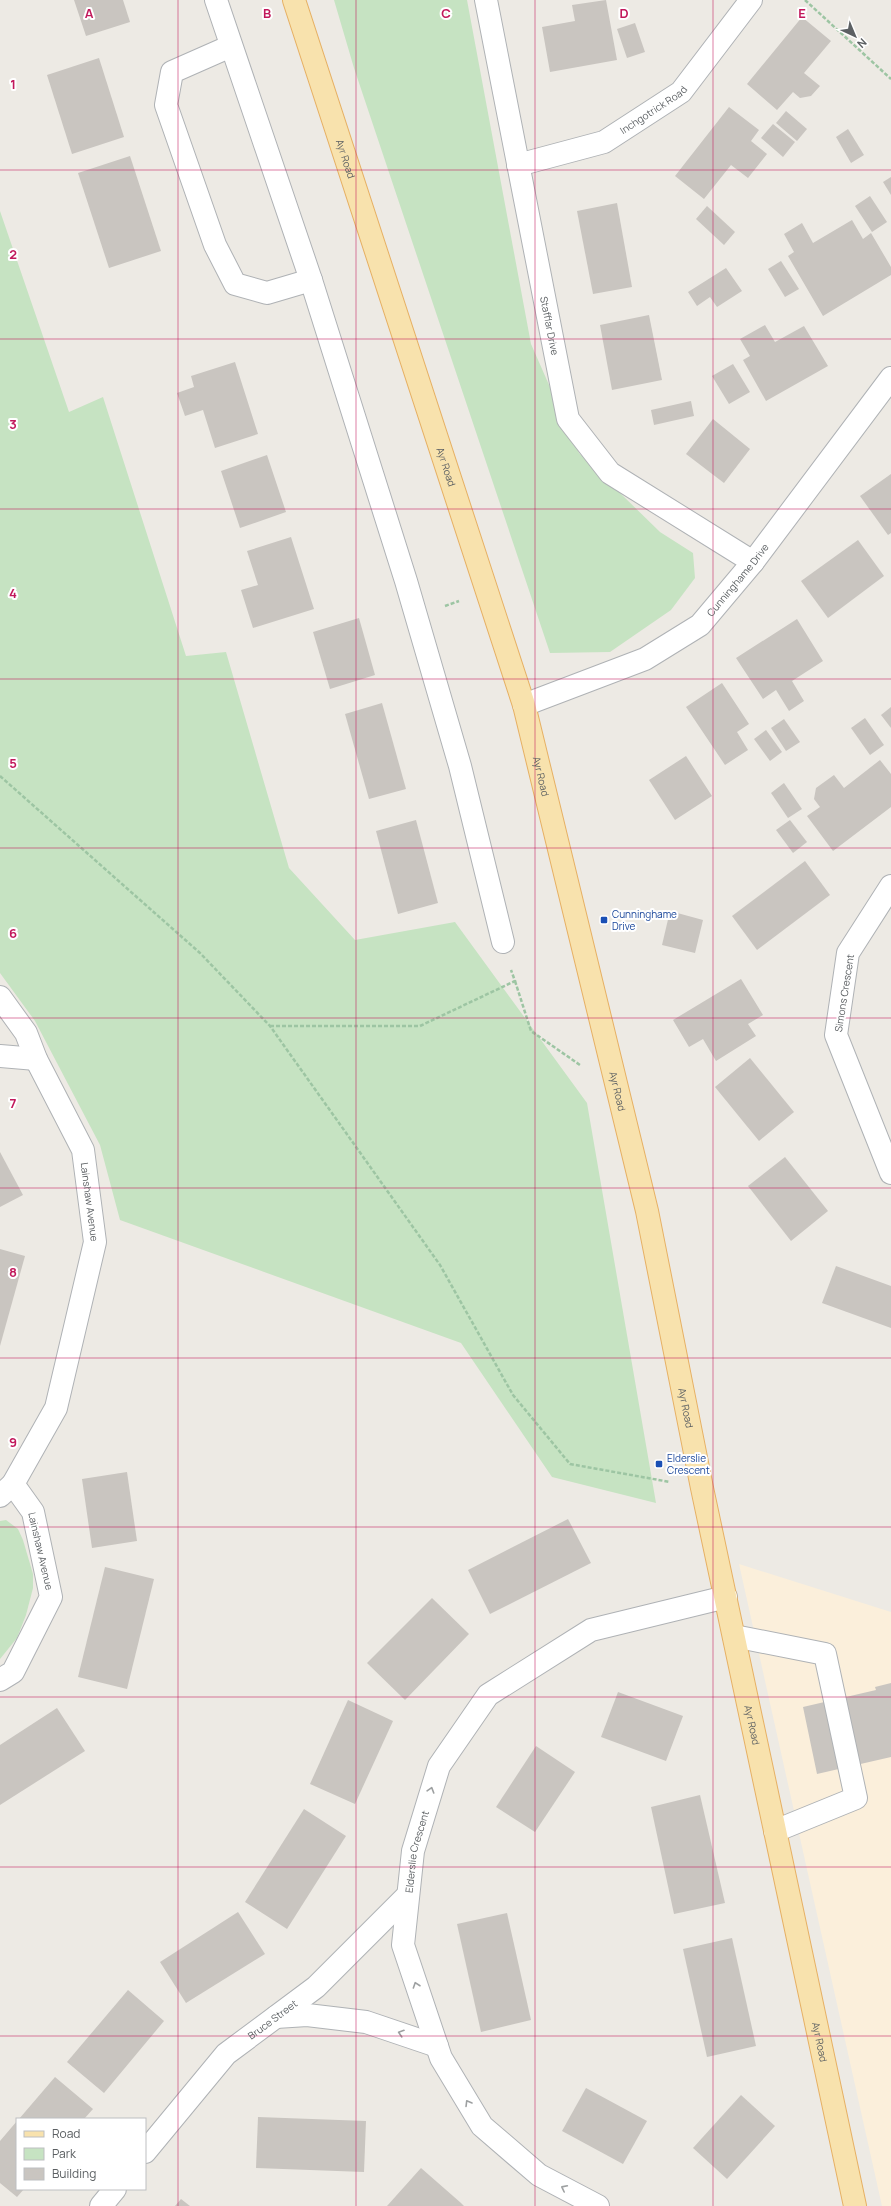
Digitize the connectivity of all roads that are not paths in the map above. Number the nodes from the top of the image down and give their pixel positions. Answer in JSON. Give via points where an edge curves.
{"nodes":[{"id":1,"x":216,"y":0,"type":"edge"},
{"id":2,"x":294,"y":0,"type":"edge"},
{"id":3,"x":486,"y":0,"type":"edge"},
{"id":4,"x":751,"y":0,"type":"edge"},
{"id":5,"x":232,"y":46,"type":"junction"},
{"id":6,"x":518,"y":165,"type":"junction"},
{"id":7,"x":311,"y":280,"type":"junction"},
{"id":8,"x":891,"y":378,"type":"edge"},
{"id":9,"x":753,"y":562,"type":"junction"},
{"id":10,"x":524,"y":705,"type":"junction"},
{"id":11,"x":891,"y":886,"type":"edge"},
{"id":12,"x":503,"y":942,"type":"road end"},
{"id":13,"x":0,"y":997,"type":"edge"},
{"id":14,"x":0,"y":1056,"type":"edge"},
{"id":15,"x":36,"y":1059,"type":"junction"},
{"id":16,"x":891,"y":1173,"type":"edge"},
{"id":17,"x":6,"y":1490,"type":"edge"},
{"id":18,"x":726,"y":1597,"type":"junction"},
{"id":19,"x":734,"y":1636,"type":"junction"},
{"id":20,"x":0,"y":1680,"type":"edge"},
{"id":21,"x":775,"y":1831,"type":"junction"},
{"id":22,"x":408,"y":1895,"type":"junction"},
{"id":23,"x":276,"y":2017,"type":"junction"},
{"id":24,"x":437,"y":2046,"type":"junction"},
{"id":25,"x":146,"y":2151,"type":"edge"},
{"id":26,"x":114,"y":2190,"type":"edge"},
{"id":27,"x":100,"y":2206,"type":"edge"},
{"id":28,"x":598,"y":2206,"type":"edge"},
{"id":29,"x":855,"y":2206,"type":"edge"}],
"edges":[{"from":1,"to":5,"type":"street"},
{"from":2,"to":10,"type":"main road","name":"Ayr Road"},
{"from":3,"to":6,"type":"street","name":"Stafflar Drive"},
{"from":4,"to":6,"type":"street","name":"Inchgotrick Road","via":[[681,92],[604,142]]},
{"from":5,"to":7,"type":"street"},
{"from":5,"to":7,"type":"street","via":[[172,72],[166,105],[215,245],[235,284],[267,293]]},
{"from":6,"to":9,"type":"street","name":"Stafflar Drive","via":[[568,419],[610,473]]},
{"from":7,"to":12,"type":"street","via":[[460,766]]},
{"from":8,"to":9,"type":"street","name":"Cunninghame Drive"},
{"from":9,"to":10,"type":"street","name":"Cunninghame Drive","via":[[700,624],[645,659]]},
{"from":10,"to":18,"type":"main road","name":"Ayr Road","via":[[647,1212]]},
{"from":11,"to":16,"type":"street","name":"Simons Crescent","via":[[848,953],[836,1036]]},
{"from":13,"to":15,"type":"street","name":"Lainshaw Avenue","via":[[26,1033]]},
{"from":14,"to":15,"type":"street"},
{"from":15,"to":17,"type":"street","name":"Lainshaw Avenue","via":[[83,1150],[94,1242],[56,1408]]},
{"from":17,"to":20,"type":"street","name":"Lainshaw Avenue","via":[[33,1512],[51,1597],[13,1672]]},
{"from":18,"to":19,"type":"main road","name":"Ayr Road"},
{"from":22,"to":18,"type":"street","name":"Elderslie Crescent","one_way":true,"via":[[413,1851],[439,1766],[488,1695],[591,1630]]},
{"from":19,"to":21,"type":"main road","name":"Ayr Road"},
{"from":19,"to":21,"type":"street","via":[[825,1654],[856,1798]]},
{"from":21,"to":29,"type":"main road","name":"Ayr Road"},
{"from":22,"to":23,"type":"street","name":"Bruce Street","via":[[316,1987]]},
{"from":24,"to":22,"type":"street","name":"Elderslie Crescent","one_way":true,"via":[[403,1945]]},
{"from":24,"to":23,"type":"street","one_way":true,"via":[[366,2022],[307,2015]]},
{"from":23,"to":25,"type":"street","name":"Bruce Street","via":[[226,2054]]},
{"from":28,"to":24,"type":"street","name":"Elderslie Crescent","one_way":true,"via":[[539,2175],[482,2126],[441,2058]]},
{"from":26,"to":27,"type":"street"}]}
